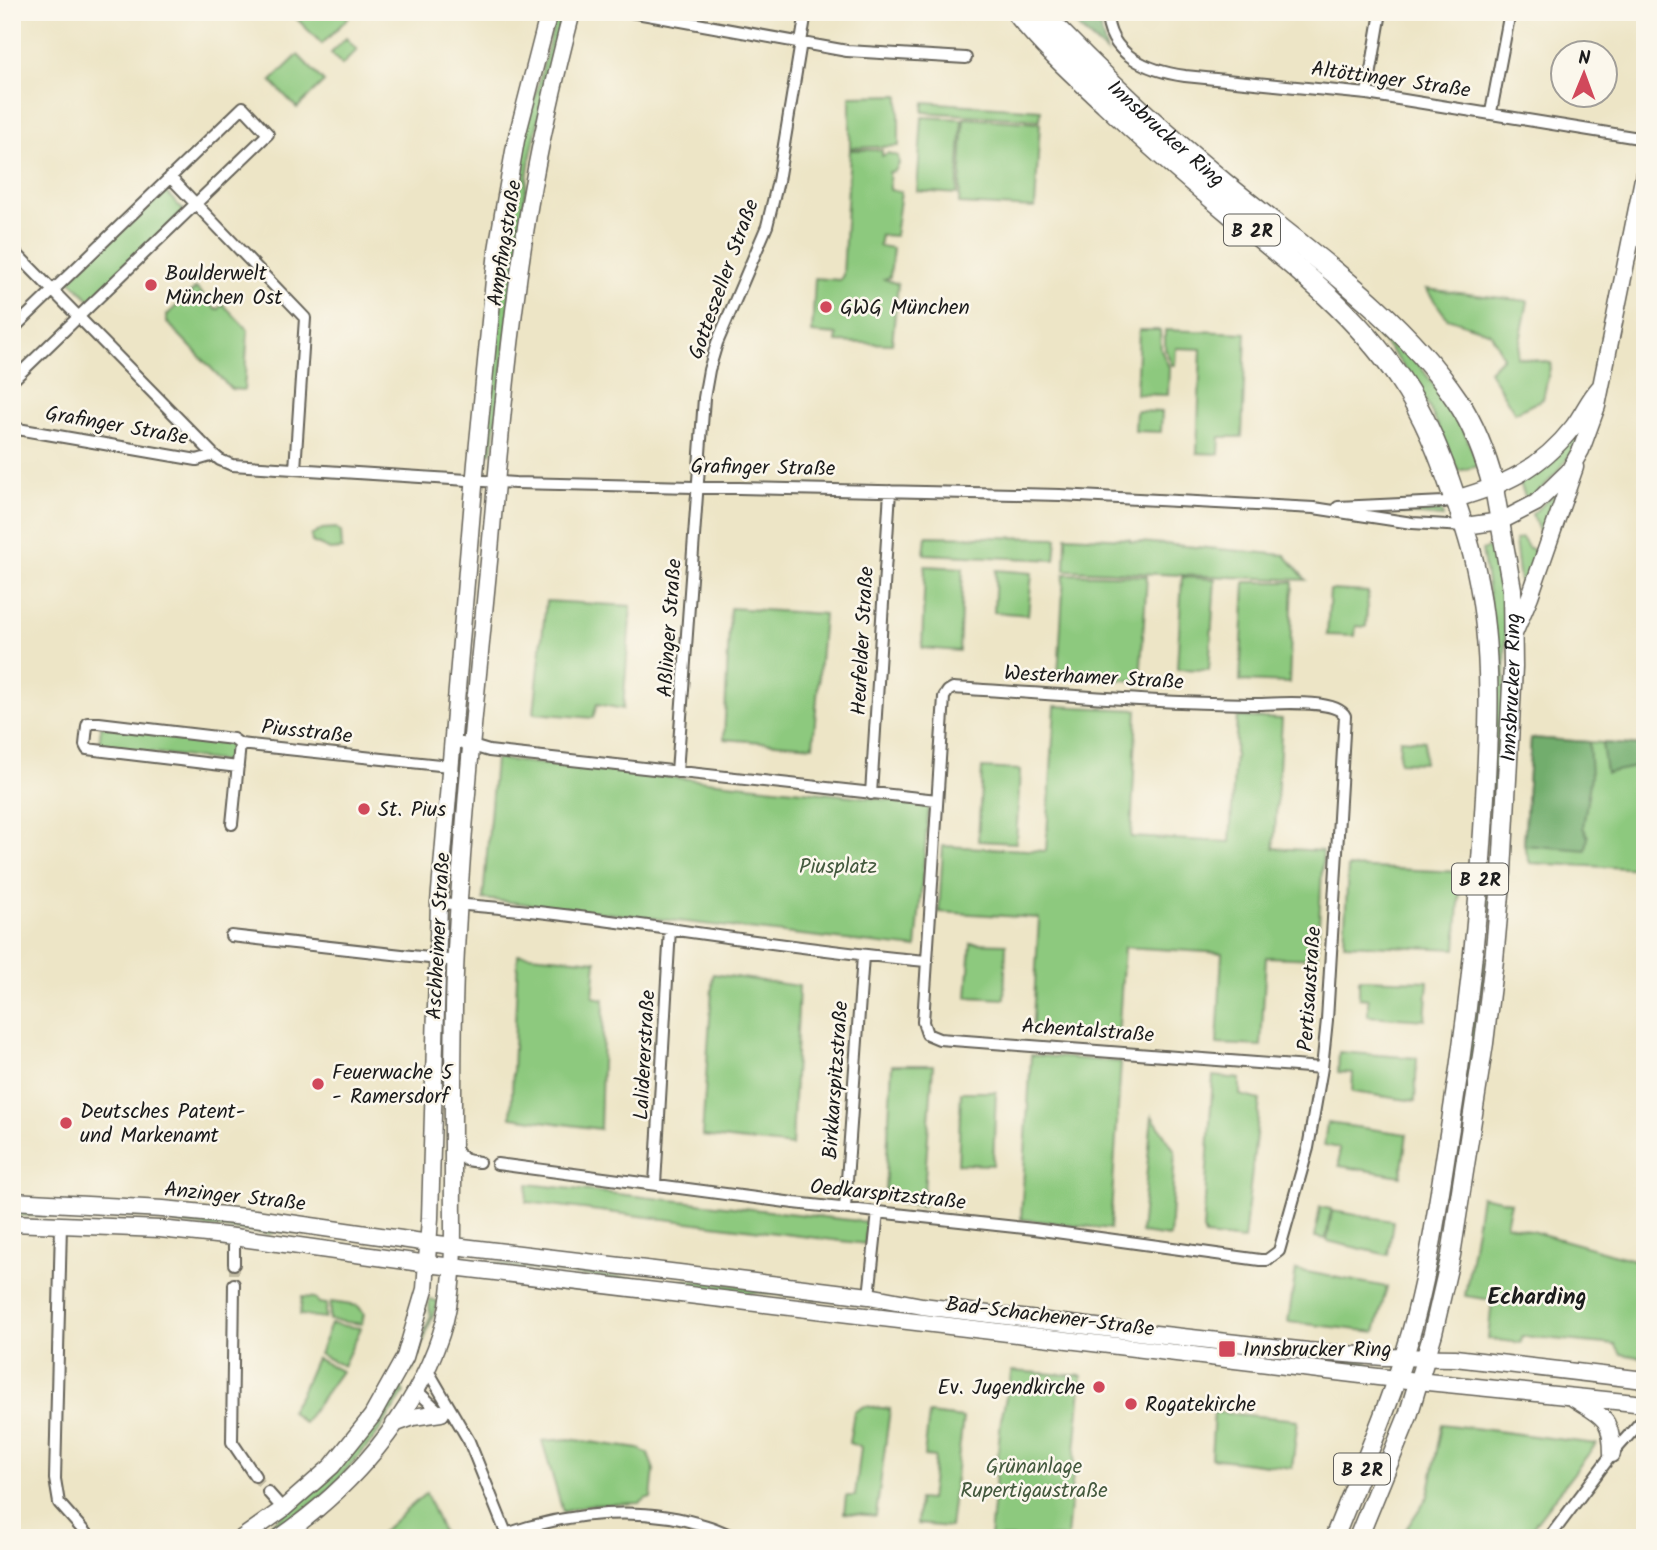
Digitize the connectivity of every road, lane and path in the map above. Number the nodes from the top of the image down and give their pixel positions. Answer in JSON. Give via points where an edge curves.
{"nodes":[{"id":1,"x":549,"y":12,"type":"edge"},
{"id":2,"x":572,"y":12,"type":"edge"},
{"id":3,"x":631,"y":12,"type":"edge"},
{"id":4,"x":806,"y":12,"type":"edge"},
{"id":5,"x":1008,"y":12,"type":"edge"},
{"id":6,"x":1017,"y":12,"type":"edge"},
{"id":7,"x":1048,"y":12,"type":"edge"},
{"id":8,"x":1107,"y":12,"type":"edge"},
{"id":9,"x":1381,"y":12,"type":"edge"},
{"id":10,"x":1510,"y":12,"type":"edge"},
{"id":11,"x":1037,"y":22,"type":"edge"},
{"id":12,"x":1061,"y":34,"type":"junction"},
{"id":13,"x":799,"y":44,"type":"junction"},
{"id":14,"x":966,"y":58,"type":"dead end"},
{"id":15,"x":1367,"y":93,"type":"junction"},
{"id":16,"x":1491,"y":112,"type":"junction"},
{"id":17,"x":1645,"y":139,"type":"edge"},
{"id":18,"x":1645,"y":169,"type":"edge"},
{"id":19,"x":170,"y":177,"type":"junction"},
{"id":20,"x":197,"y":203,"type":"junction"},
{"id":21,"x":12,"y":249,"type":"edge"},
{"id":22,"x":53,"y":291,"type":"junction"},
{"id":23,"x":78,"y":317,"type":"junction"},
{"id":24,"x":12,"y":330,"type":"edge"},
{"id":25,"x":12,"y":381,"type":"edge"},
{"id":26,"x":1600,"y":387,"type":"junction"},
{"id":27,"x":12,"y":428,"type":"edge"},
{"id":28,"x":1581,"y":450,"type":"junction"},
{"id":29,"x":214,"y":455,"type":"junction"},
{"id":30,"x":295,"y":469,"type":"junction"},
{"id":31,"x":475,"y":480,"type":"junction"},
{"id":32,"x":496,"y":482,"type":"junction"},
{"id":33,"x":698,"y":486,"type":"junction"},
{"id":34,"x":1494,"y":488,"type":"junction"},
{"id":35,"x":890,"y":491,"type":"junction"},
{"id":36,"x":1455,"y":499,"type":"junction"},
{"id":37,"x":1314,"y":508,"type":"junction"},
{"id":38,"x":1501,"y":521,"type":"junction"},
{"id":39,"x":1465,"y":527,"type":"junction"},
{"id":40,"x":1513,"y":636,"type":"junction"},
{"id":41,"x":1345,"y":716,"type":"joint"},
{"id":42,"x":452,"y":740,"type":"junction"},
{"id":43,"x":240,"y":744,"type":"junction"},
{"id":44,"x":471,"y":745,"type":"junction"},
{"id":45,"x":449,"y":766,"type":"junction"},
{"id":46,"x":238,"y":767,"type":"junction"},
{"id":47,"x":677,"y":772,"type":"junction"},
{"id":48,"x":871,"y":794,"type":"junction"},
{"id":49,"x":937,"y":800,"type":"junction"},
{"id":50,"x":232,"y":824,"type":"dead end"},
{"id":51,"x":439,"y":903,"type":"junction"},
{"id":52,"x":459,"y":905,"type":"junction"},
{"id":53,"x":670,"y":929,"type":"junction"},
{"id":54,"x":231,"y":936,"type":"dead end"},
{"id":55,"x":863,"y":956,"type":"junction"},
{"id":56,"x":436,"y":959,"type":"junction"},
{"id":57,"x":456,"y":961,"type":"junction"},
{"id":58,"x":926,"y":961,"type":"junction"},
{"id":59,"x":1322,"y":1068,"type":"junction"},
{"id":60,"x":453,"y":1150,"type":"junction"},
{"id":61,"x":479,"y":1162,"type":"dead end"},
{"id":62,"x":497,"y":1164,"type":"dead end"},
{"id":63,"x":655,"y":1184,"type":"junction"},
{"id":64,"x":12,"y":1201,"type":"edge"},
{"id":65,"x":845,"y":1208,"type":"junction"},
{"id":66,"x":878,"y":1212,"type":"junction"},
{"id":67,"x":12,"y":1223,"type":"edge"},
{"id":68,"x":61,"y":1224,"type":"junction"},
{"id":69,"x":234,"y":1237,"type":"junction"},
{"id":70,"x":429,"y":1243,"type":"junction"},
{"id":71,"x":452,"y":1246,"type":"junction"},
{"id":72,"x":1273,"y":1257,"type":"joint"},
{"id":73,"x":234,"y":1264,"type":"tunnel mouth"},
{"id":74,"x":428,"y":1264,"type":"junction"},
{"id":75,"x":452,"y":1267,"type":"junction"},
{"id":76,"x":234,"y":1284,"type":"tunnel mouth"},
{"id":77,"x":869,"y":1296,"type":"junction"},
{"id":78,"x":862,"y":1315,"type":"junction"},
{"id":79,"x":1403,"y":1357,"type":"junction"},
{"id":80,"x":1426,"y":1357,"type":"junction"},
{"id":81,"x":400,"y":1368,"type":"junction"},
{"id":82,"x":427,"y":1369,"type":"junction"},
{"id":83,"x":1396,"y":1379,"type":"junction"},
{"id":84,"x":1645,"y":1380,"type":"edge"},
{"id":85,"x":1419,"y":1381,"type":"junction"},
{"id":86,"x":416,"y":1390,"type":"junction"},
{"id":87,"x":1571,"y":1396,"type":"junction"},
{"id":88,"x":1645,"y":1404,"type":"edge"},
{"id":89,"x":441,"y":1413,"type":"junction"},
{"id":90,"x":1645,"y":1417,"type":"edge"},
{"id":91,"x":458,"y":1422,"type":"junction"},
{"id":92,"x":394,"y":1424,"type":"junction"},
{"id":93,"x":1612,"y":1454,"type":"junction"},
{"id":94,"x":256,"y":1476,"type":"tunnel mouth"},
{"id":95,"x":268,"y":1492,"type":"tunnel mouth"},
{"id":96,"x":283,"y":1509,"type":"junction"},
{"id":97,"x":507,"y":1536,"type":"edge"},
{"id":98,"x":90,"y":1538,"type":"edge"},
{"id":99,"x":242,"y":1538,"type":"edge"},
{"id":100,"x":279,"y":1538,"type":"edge"},
{"id":101,"x":737,"y":1538,"type":"edge"},
{"id":102,"x":1334,"y":1538,"type":"edge"},
{"id":103,"x":1358,"y":1538,"type":"edge"},
{"id":104,"x":1549,"y":1538,"type":"edge"}],
"edges":[{"from":1,"to":31,"type":"main road","name":"Ampfingstraße","via":[[516,140],[497,250]]},
{"from":2,"to":32,"type":"main road","name":"Ampfingstraße","via":[[529,208]]},
{"from":3,"to":13,"type":"street"},
{"from":4,"to":13,"type":"street","name":"Gotteszeller Straße"},
{"from":5,"to":11,"type":"highway"},
{"from":6,"to":11,"type":"highway","name":"Innsbrucker Ring","number":"B 2R"},
{"from":7,"to":12,"type":"highway"},
{"from":8,"to":15,"type":"street","name":"Altöttinger Straße","via":[[1114,40],[1123,52],[1161,72]]},
{"from":9,"to":15,"type":"street"},
{"from":10,"to":16,"type":"street"},
{"from":11,"to":12,"type":"highway","name":"Innsbrucker Ring","number":"B 2R"},
{"from":11,"to":36,"type":"highway","name":"Innsbrucker Ring","number":"B 2R","via":[[1153,147],[1333,301],[1374,345],[1400,379],[1433,437]]},
{"from":12,"to":34,"type":"highway","name":"Innsbrucker Ring","number":"B 2R","via":[[1108,83],[1405,337],[1458,401],[1479,442]]},
{"from":13,"to":14,"type":"street"},
{"from":13,"to":33,"type":"street","name":"Gotteszeller Straße","via":[[767,226],[709,370]]},
{"from":15,"to":16,"type":"street","name":"Altöttinger Straße"},
{"from":16,"to":17,"type":"street","name":"Altöttinger Straße"},
{"from":18,"to":26,"type":"main road"},
{"from":19,"to":20,"type":"street"},
{"from":19,"to":20,"type":"street","via":[[243,107],[268,134]]},
{"from":19,"to":22,"type":"street"},
{"from":20,"to":23,"type":"street"},
{"from":20,"to":30,"type":"street","via":[[305,318]]},
{"from":21,"to":22,"type":"street","name":"Grafinger Straße"},
{"from":22,"to":23,"type":"street","name":"Grafinger Straße"},
{"from":22,"to":24,"type":"street"},
{"from":23,"to":25,"type":"street"},
{"from":23,"to":29,"type":"street","name":"Grafinger Straße"},
{"from":26,"to":28,"type":"main road"},
{"from":26,"to":34,"type":"main road","name":"Grafinger Straße","via":[[1555,448],[1524,473]]},
{"from":27,"to":29,"type":"street","name":"Grafinger Straße","via":[[197,460]]},
{"from":28,"to":38,"type":"main road","name":"Grafinger Straße","via":[[1569,471],[1536,503]]},
{"from":28,"to":40,"type":"main road"},
{"from":29,"to":30,"type":"street","name":"Grafinger Straße","via":[[232,465]]},
{"from":30,"to":31,"type":"street","name":"Grafinger Straße"},
{"from":31,"to":32,"type":"street","name":"Grafinger Straße"},
{"from":31,"to":42,"type":"main road","name":"Aschheimer Straße"},
{"from":32,"to":33,"type":"street","name":"Grafinger Straße"},
{"from":32,"to":44,"type":"main road","name":"Aschheimer Straße"},
{"from":33,"to":35,"type":"street","name":"Grafinger Straße"},
{"from":33,"to":47,"type":"street","name":"Aßlinger Straße"},
{"from":34,"to":36,"type":"main road","name":"Grafinger Straße"},
{"from":34,"to":38,"type":"main road","name":"Innsbrucker Ring","number":"B 2R"},
{"from":35,"to":37,"type":"street","name":"Grafinger Straße"},
{"from":35,"to":48,"type":"street","name":"Heufelder Straße"},
{"from":36,"to":37,"type":"street","name":"Grafinger Straße"},
{"from":36,"to":39,"type":"main road","name":"Innsbrucker Ring","number":"B 2R"},
{"from":37,"to":39,"type":"street","name":"Grafinger Straße"},
{"from":38,"to":39,"type":"main road","name":"Grafinger Straße"},
{"from":38,"to":40,"type":"main road","name":"Innsbrucker Ring","number":"B 2R","via":[[1512,589]]},
{"from":39,"to":79,"type":"main road","name":"Innsbrucker Ring","number":"B 2R","via":[[1477,571],[1488,665],[1481,873],[1462,1053],[1433,1232]]},
{"from":40,"to":80,"type":"main road","name":"Innsbrucker Ring","number":"B 2R","via":[[1511,737],[1494,960],[1451,1255]]},
{"from":41,"to":49,"type":"street","name":"Westerhamer Straße","via":[[1334,706],[1315,704],[953,688],[944,697]]},
{"from":41,"to":59,"type":"street","name":"Pertisaustraße"},
{"from":42,"to":44,"type":"street"},
{"from":42,"to":45,"type":"main road","name":"Aschheimer Straße"},
{"from":43,"to":45,"type":"street","name":"Piusstraße"},
{"from":43,"to":46,"type":"street","name":"Piusstraße"},
{"from":43,"to":46,"type":"street","via":[[233,739],[88,723],[85,745],[87,749]]},
{"from":44,"to":47,"type":"street","via":[[489,751]]},
{"from":44,"to":52,"type":"main road","name":"Aschheimer Straße"},
{"from":45,"to":51,"type":"main road","name":"Aschheimer Straße"},
{"from":46,"to":50,"type":"street","name":"Piusstraße"},
{"from":47,"to":48,"type":"street"},
{"from":48,"to":49,"type":"street"},
{"from":49,"to":58,"type":"street"},
{"from":51,"to":52,"type":"street"},
{"from":51,"to":56,"type":"main road","name":"Aschheimer Straße"},
{"from":52,"to":53,"type":"street"},
{"from":52,"to":57,"type":"main road","name":"Aschheimer Straße"},
{"from":53,"to":55,"type":"street"},
{"from":53,"to":63,"type":"street","name":"Lalidererstraße"},
{"from":54,"to":56,"type":"street"},
{"from":55,"to":58,"type":"street"},
{"from":55,"to":65,"type":"street","name":"Birkkarspitzstraße"},
{"from":56,"to":57,"type":"street"},
{"from":56,"to":70,"type":"main road","name":"Aschheimer Straße"},
{"from":57,"to":60,"type":"main road","name":"Aschheimer Straße"},
{"from":58,"to":59,"type":"street","name":"Achentalstraße","via":[[923,1021],[927,1034],[939,1039]]},
{"from":59,"to":72,"type":"street","name":"Pertisaustraße","via":[[1308,1147],[1282,1244]]},
{"from":60,"to":61,"type":"street","via":[[466,1160]]},
{"from":60,"to":71,"type":"main road","name":"Aschheimer Straße"},
{"from":62,"to":63,"type":"street","name":"Oedkarspitzstraße"},
{"from":63,"to":65,"type":"street","name":"Oedkarspitzstraße"},
{"from":64,"to":70,"type":"main road","name":"Anzinger Straße","via":[[229,1215]]},
{"from":65,"to":66,"type":"street","name":"Oedkarspitzstraße"},
{"from":66,"to":72,"type":"street","name":"Oedkarspitzstraße","via":[[1260,1260]]},
{"from":66,"to":77,"type":"street"},
{"from":67,"to":68,"type":"main road","name":"Anzinger Straße"},
{"from":68,"to":69,"type":"main road","name":"Anzinger Straße"},
{"from":68,"to":98,"type":"street","via":[[55,1479],[59,1503]]},
{"from":69,"to":73,"type":"street"},
{"from":69,"to":74,"type":"main road","name":"Anzinger Straße"},
{"from":70,"to":71,"type":"main road","name":"Anzinger Straße"},
{"from":70,"to":74,"type":"main road","name":"Aschheimer Straße"},
{"from":71,"to":75,"type":"main road","name":"Aschheimer Straße"},
{"from":71,"to":77,"type":"main road","name":"Bad-Schachener-Straße"},
{"from":74,"to":75,"type":"main road","name":"Anzinger Straße"},
{"from":74,"to":81,"type":"main road","name":"Aschheimer Straße","via":[[420,1310]]},
{"from":75,"to":78,"type":"main road","name":"Bad-Schachener-Straße"},
{"from":75,"to":82,"type":"main road","name":"Aschheimer Straße","via":[[449,1304]]},
{"from":76,"to":94,"type":"street","via":[[232,1442]]},
{"from":77,"to":78,"type":"main road"},
{"from":77,"to":79,"type":"main road","name":"Bad-Schachener-Straße","via":[[1155,1334]]},
{"from":78,"to":83,"type":"main road","name":"Bad-Schachener-Straße"},
{"from":79,"to":80,"type":"main road","name":"Bad-Schachener-Straße"},
{"from":79,"to":83,"type":"main road","name":"Innsbrucker Ring","number":"B 2R"},
{"from":80,"to":84,"type":"main road","name":"Bad-Schachener-Straße"},
{"from":80,"to":85,"type":"main road","name":"Innsbrucker Ring","number":"B 2R"},
{"from":81,"to":86,"type":"main road"},
{"from":81,"to":96,"type":"main road","name":"Aschheimer Straße","via":[[352,1443]]},
{"from":82,"to":86,"type":"main road","name":"Aschheimer Straße"},
{"from":82,"to":91,"type":"street"},
{"from":83,"to":85,"type":"main road","name":"Bad-Schachener-Straße"},
{"from":83,"to":102,"type":"main road","name":"Innsbrucker Ring","number":"B 2R"},
{"from":85,"to":87,"type":"main road","name":"Bad-Schachener-Straße"},
{"from":85,"to":103,"type":"main road","name":"Innsbrucker Ring","number":"B 2R"},
{"from":86,"to":89,"type":"street"},
{"from":86,"to":92,"type":"main road","name":"Aschheimer Straße"},
{"from":87,"to":88,"type":"main road","name":"Bad-Schachener-Straße"},
{"from":87,"to":93,"type":"main road","via":[[1609,1424]]},
{"from":89,"to":91,"type":"street"},
{"from":89,"to":92,"type":"main road"},
{"from":90,"to":93,"type":"street"},
{"from":91,"to":97,"type":"street"},
{"from":92,"to":100,"type":"main road","name":"Aschheimer Straße","via":[[356,1473]]},
{"from":93,"to":104,"type":"street"},
{"from":95,"to":96,"type":"street"},
{"from":96,"to":99,"type":"main road","name":"Aschheimer Straße"},
{"from":97,"to":101,"type":"street","via":[[553,1520],[636,1514],[686,1520]]}]}
